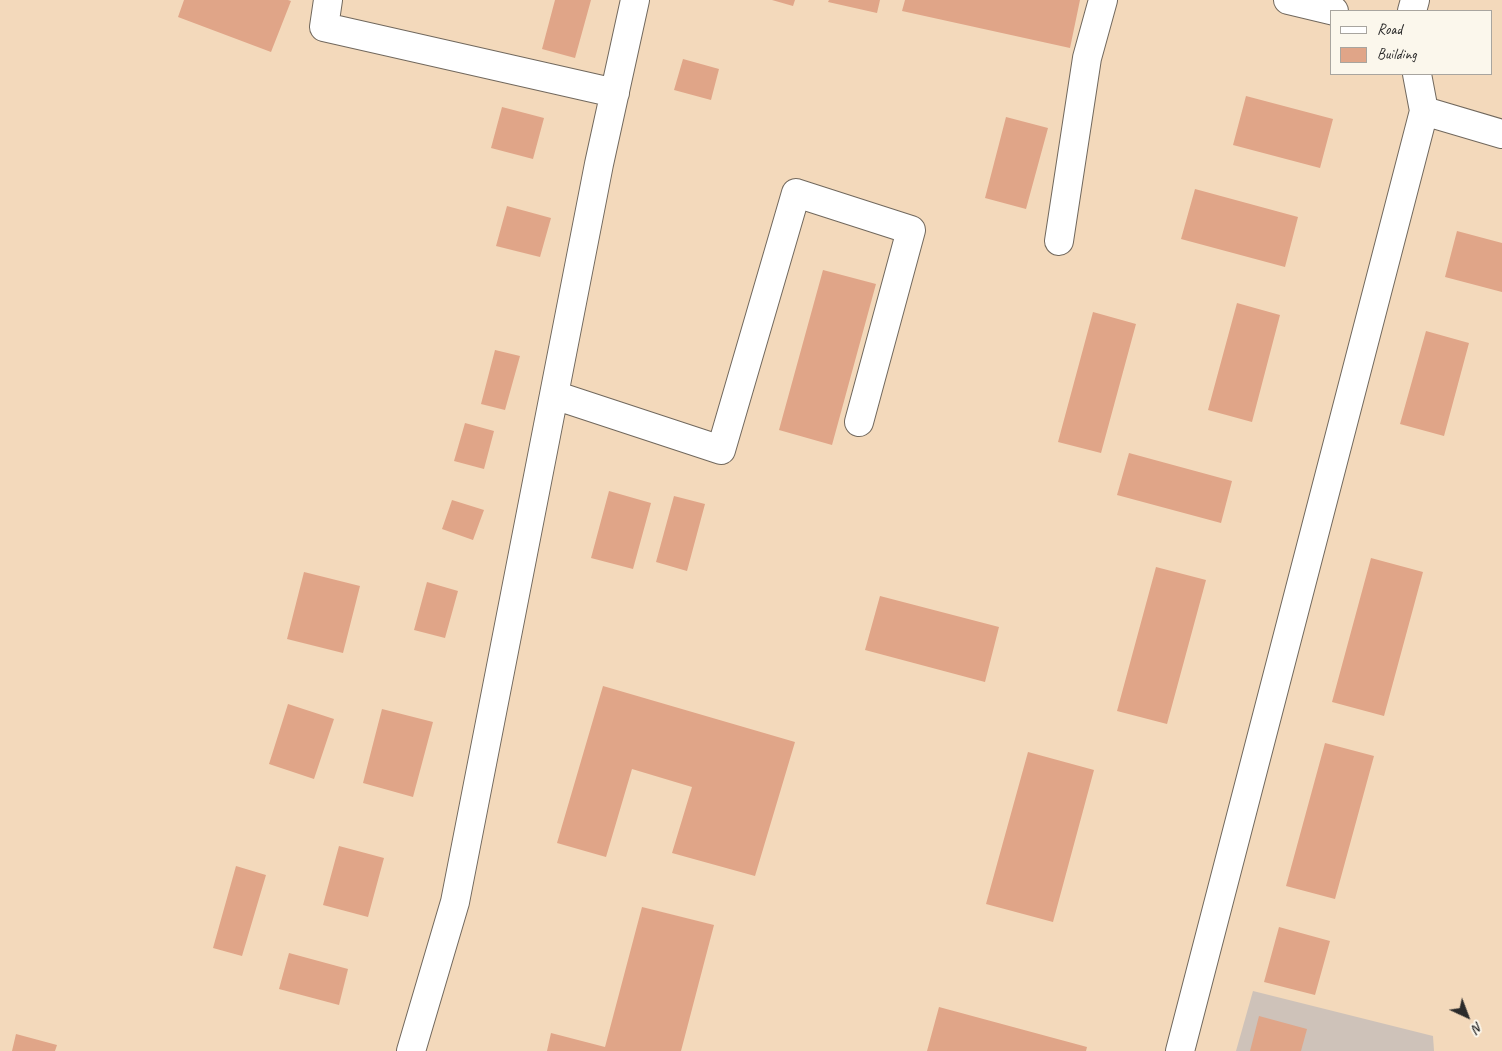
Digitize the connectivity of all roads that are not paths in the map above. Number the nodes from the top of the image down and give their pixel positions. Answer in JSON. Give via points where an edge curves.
{"nodes":[{"id":1,"x":328,"y":0,"type":"edge"},
{"id":2,"x":635,"y":0,"type":"edge"},
{"id":3,"x":1102,"y":0,"type":"edge"},
{"id":4,"x":1288,"y":0,"type":"edge"},
{"id":5,"x":1330,"y":10,"type":"edge"},
{"id":6,"x":1417,"y":75,"type":"edge"},
{"id":7,"x":615,"y":93,"type":"junction"},
{"id":8,"x":1424,"y":111,"type":"junction"},
{"id":9,"x":1502,"y":134,"type":"edge"},
{"id":10,"x":1059,"y":241,"type":"dead end"},
{"id":11,"x":554,"y":395,"type":"junction"},
{"id":12,"x":859,"y":422,"type":"dead end"},
{"id":13,"x":411,"y":1051,"type":"edge"},
{"id":14,"x":1180,"y":1051,"type":"edge"}],
"edges":[{"from":1,"to":7,"type":"street","via":[[324,27]]},
{"from":2,"to":7,"type":"street"},
{"from":3,"to":10,"type":"street","via":[[1087,58]]},
{"from":4,"to":5,"type":"street"},
{"from":6,"to":8,"type":"street"},
{"from":7,"to":11,"type":"street"},
{"from":8,"to":9,"type":"street"},
{"from":8,"to":14,"type":"street"},
{"from":11,"to":12,"type":"street","via":[[721,450],[796,193],[911,230]]},
{"from":11,"to":13,"type":"street","via":[[455,902]]}]}
